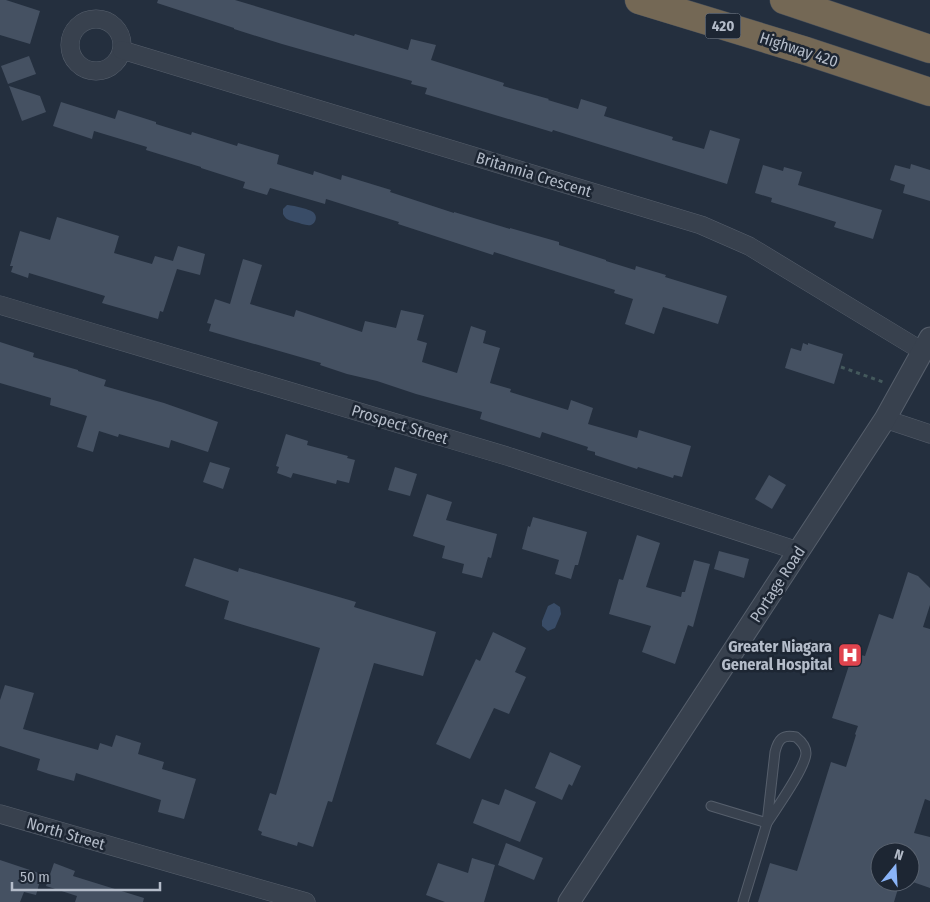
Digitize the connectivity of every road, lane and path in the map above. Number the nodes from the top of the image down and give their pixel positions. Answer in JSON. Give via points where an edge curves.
{"nodes":[{"id":1,"x":640,"y":0,"type":"edge"},
{"id":2,"x":784,"y":0,"type":"edge"},
{"id":3,"x":930,"y":49,"type":"edge"},
{"id":4,"x":122,"y":50,"type":"dead end"},
{"id":5,"x":930,"y":92,"type":"edge"},
{"id":6,"x":0,"y":305,"type":"edge"},
{"id":7,"x":926,"y":345,"type":"edge"},
{"id":8,"x":842,"y":367,"type":"dead end"},
{"id":9,"x":902,"y":389,"type":"junction"},
{"id":10,"x":885,"y":419,"type":"junction"},
{"id":11,"x":930,"y":434,"type":"edge"},
{"id":12,"x":798,"y":552,"type":"junction"},
{"id":13,"x":711,"y":806,"type":"dead end"},
{"id":14,"x":0,"y":814,"type":"edge"},
{"id":15,"x":767,"y":823,"type":"junction"},
{"id":16,"x":273,"y":898,"type":"edge"},
{"id":17,"x":306,"y":902,"type":"edge"},
{"id":18,"x":569,"y":902,"type":"edge"},
{"id":19,"x":743,"y":902,"type":"edge"}],
"edges":[{"from":1,"to":5,"type":"highway","name":"Highway 420","number":"420"},
{"from":2,"to":3,"type":"highway"},
{"from":4,"to":7,"type":"street","name":"Britannia Crescent","via":[[701,225],[749,246]]},
{"from":6,"to":12,"type":"street","name":"Prospect Street","via":[[510,457]]},
{"from":7,"to":9,"type":"street","name":"Portage Road"},
{"from":8,"to":9,"type":"path"},
{"from":9,"to":10,"type":"street","name":"Portage Road"},
{"from":10,"to":11,"type":"street"},
{"from":10,"to":12,"type":"street","name":"Portage Road"},
{"from":12,"to":18,"type":"street","name":"Portage Road"},
{"from":13,"to":15,"type":"lane"},
{"from":14,"to":16,"type":"street","name":"North Street"},
{"from":15,"to":15,"type":"lane","via":[[805,760],[805,748],[796,737],[785,736],[777,744]]},
{"from":15,"to":19,"type":"lane"},
{"from":16,"to":17,"type":"street","name":"North Street"}]}
